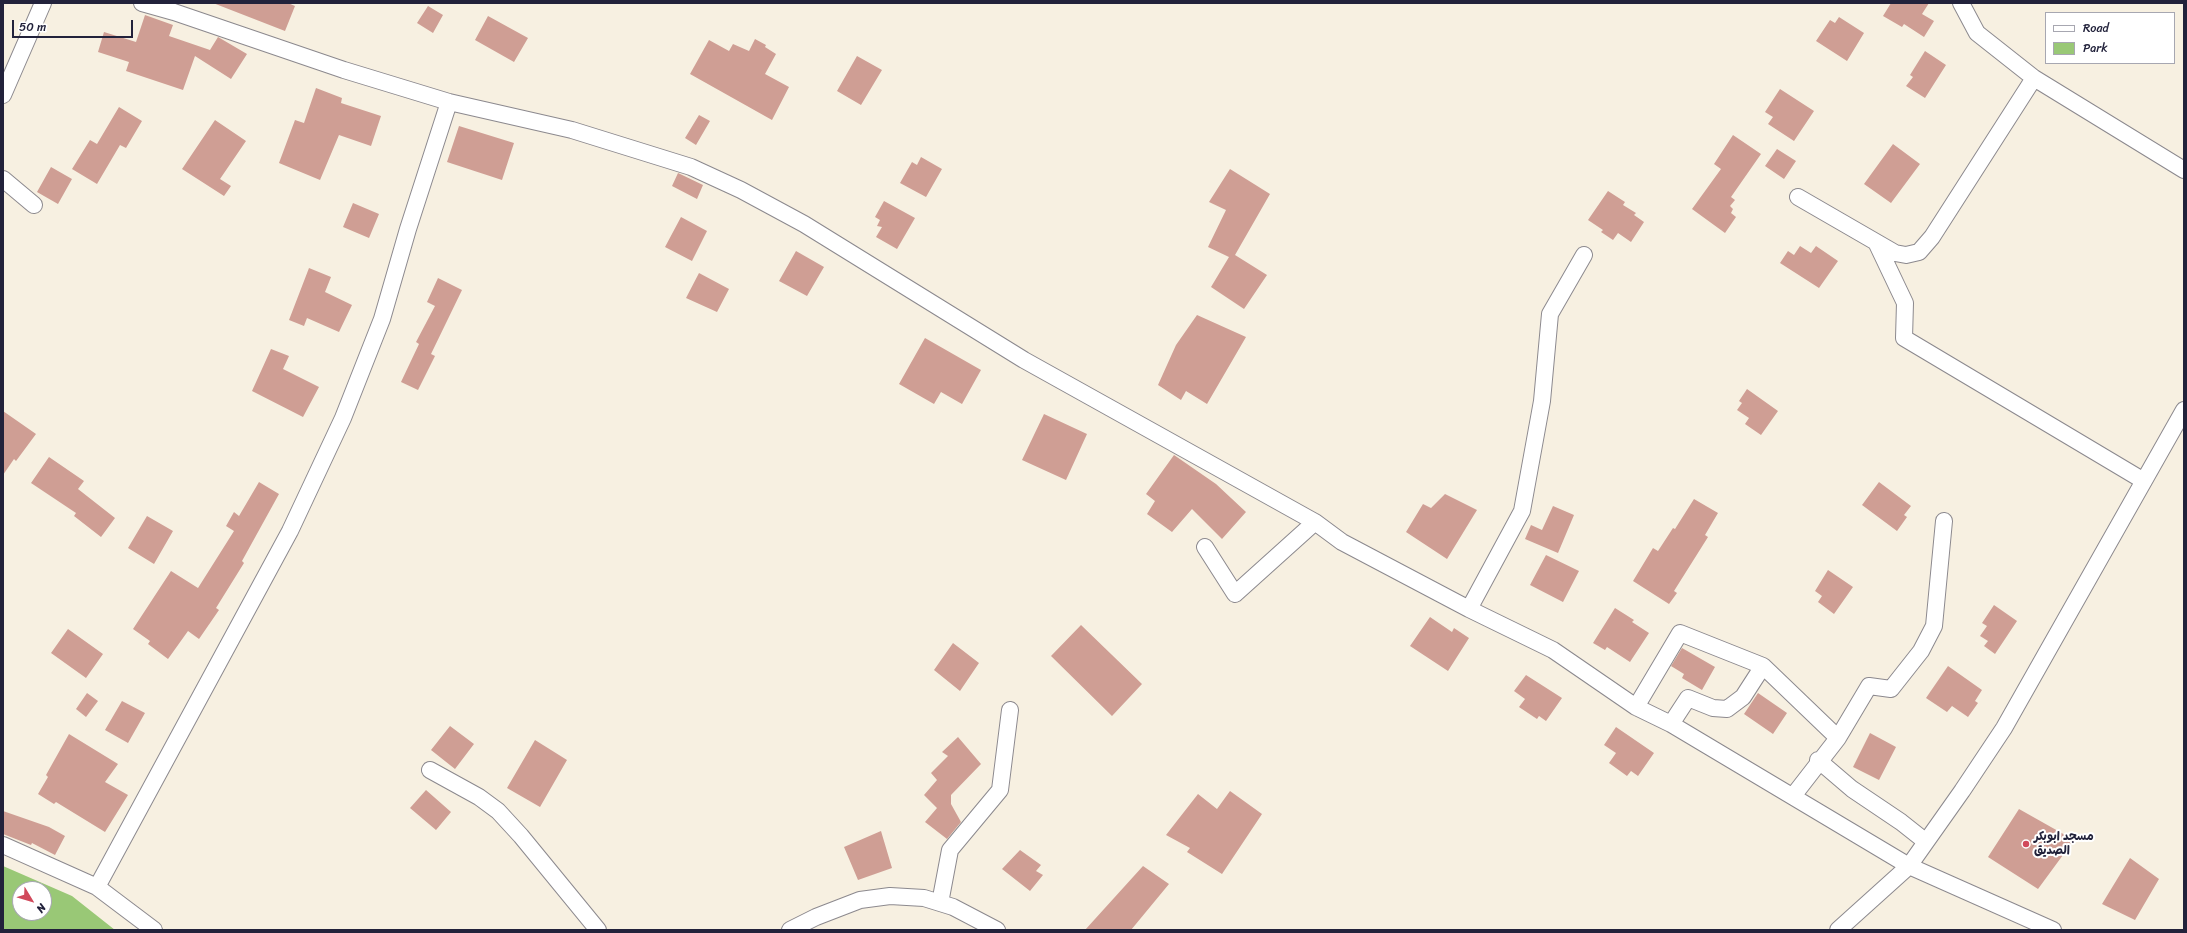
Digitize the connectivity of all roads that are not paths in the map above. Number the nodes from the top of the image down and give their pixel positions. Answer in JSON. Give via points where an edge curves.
{"nodes":[{"id":1,"x":43,"y":3,"type":"edge"},
{"id":2,"x":142,"y":3,"type":"edge"},
{"id":3,"x":1961,"y":3,"type":"edge"},
{"id":4,"x":176,"y":7,"type":"edge"},
{"id":5,"x":2034,"y":78,"type":"junction"},
{"id":6,"x":3,"y":95,"type":"edge"},
{"id":7,"x":449,"y":102,"type":"junction"},
{"id":8,"x":2184,"y":170,"type":"edge"},
{"id":9,"x":3,"y":179,"type":"edge"},
{"id":10,"x":1798,"y":197,"type":"dead end"},
{"id":11,"x":34,"y":206,"type":"dead end"},
{"id":12,"x":1876,"y":242,"type":"junction"},
{"id":13,"x":1584,"y":255,"type":"dead end"},
{"id":14,"x":2184,"y":410,"type":"edge"},
{"id":15,"x":2144,"y":481,"type":"junction"},
{"id":16,"x":1944,"y":521,"type":"dead end"},
{"id":17,"x":1315,"y":522,"type":"junction"},
{"id":18,"x":1205,"y":547,"type":"dead end"},
{"id":19,"x":1469,"y":609,"type":"junction"},
{"id":20,"x":1763,"y":666,"type":"junction"},
{"id":21,"x":1636,"y":707,"type":"junction"},
{"id":22,"x":1010,"y":710,"type":"dead end"},
{"id":23,"x":1672,"y":724,"type":"junction"},
{"id":24,"x":1838,"y":738,"type":"junction"},
{"id":25,"x":1818,"y":760,"type":"junction"},
{"id":26,"x":430,"y":770,"type":"dead end"},
{"id":27,"x":1793,"y":796,"type":"junction"},
{"id":28,"x":1925,"y":841,"type":"junction"},
{"id":29,"x":3,"y":845,"type":"edge"},
{"id":30,"x":1909,"y":866,"type":"junction"},
{"id":31,"x":97,"y":887,"type":"junction"},
{"id":32,"x":940,"y":903,"type":"junction"},
{"id":33,"x":154,"y":930,"type":"edge"},
{"id":34,"x":598,"y":930,"type":"edge"},
{"id":35,"x":790,"y":930,"type":"edge"},
{"id":36,"x":997,"y":930,"type":"edge"},
{"id":37,"x":1838,"y":930,"type":"edge"},
{"id":38,"x":2053,"y":930,"type":"edge"}],
"edges":[{"from":1,"to":6,"type":"street"},
{"from":2,"to":4,"type":"street"},
{"from":3,"to":5,"type":"street","via":[[1977,33]]},
{"from":4,"to":7,"type":"street","via":[[344,70]]},
{"from":5,"to":8,"type":"street"},
{"from":5,"to":12,"type":"street","via":[[1932,237],[1919,252],[1906,255],[1894,253]]},
{"from":7,"to":17,"type":"street","via":[[572,130],[691,168],[741,190],[804,224],[1024,360]]},
{"from":7,"to":31,"type":"street","via":[[382,319],[343,418],[286,538]]},
{"from":9,"to":11,"type":"street"},
{"from":10,"to":12,"type":"street"},
{"from":12,"to":15,"type":"street","via":[[1905,303],[1904,338]]},
{"from":13,"to":19,"type":"street","via":[[1550,314],[1542,401],[1522,511]]},
{"from":14,"to":15,"type":"street"},
{"from":15,"to":28,"type":"street","via":[[2004,728]]},
{"from":16,"to":24,"type":"street","via":[[1934,626],[1921,651],[1891,689],[1869,686]]},
{"from":17,"to":18,"type":"street","via":[[1234,594]]},
{"from":17,"to":19,"type":"street","via":[[1342,542]]},
{"from":19,"to":21,"type":"street","via":[[1553,650]]},
{"from":20,"to":21,"type":"street","via":[[1680,633]]},
{"from":20,"to":23,"type":"street","via":[[1743,697],[1727,709],[1713,708],[1688,698]]},
{"from":20,"to":24,"type":"street"},
{"from":21,"to":23,"type":"street"},
{"from":22,"to":32,"type":"street","via":[[1000,790],[950,850]]},
{"from":23,"to":27,"type":"street"},
{"from":24,"to":25,"type":"street"},
{"from":25,"to":27,"type":"street"},
{"from":25,"to":28,"type":"street","via":[[1852,789]]},
{"from":26,"to":34,"type":"street","via":[[479,797],[498,811]]},
{"from":27,"to":30,"type":"street"},
{"from":28,"to":30,"type":"street"},
{"from":29,"to":31,"type":"street"},
{"from":30,"to":37,"type":"street"},
{"from":30,"to":38,"type":"street"},
{"from":31,"to":33,"type":"street"},
{"from":32,"to":35,"type":"street","via":[[924,898],[890,896],[860,900]]},
{"from":32,"to":36,"type":"street"}]}
